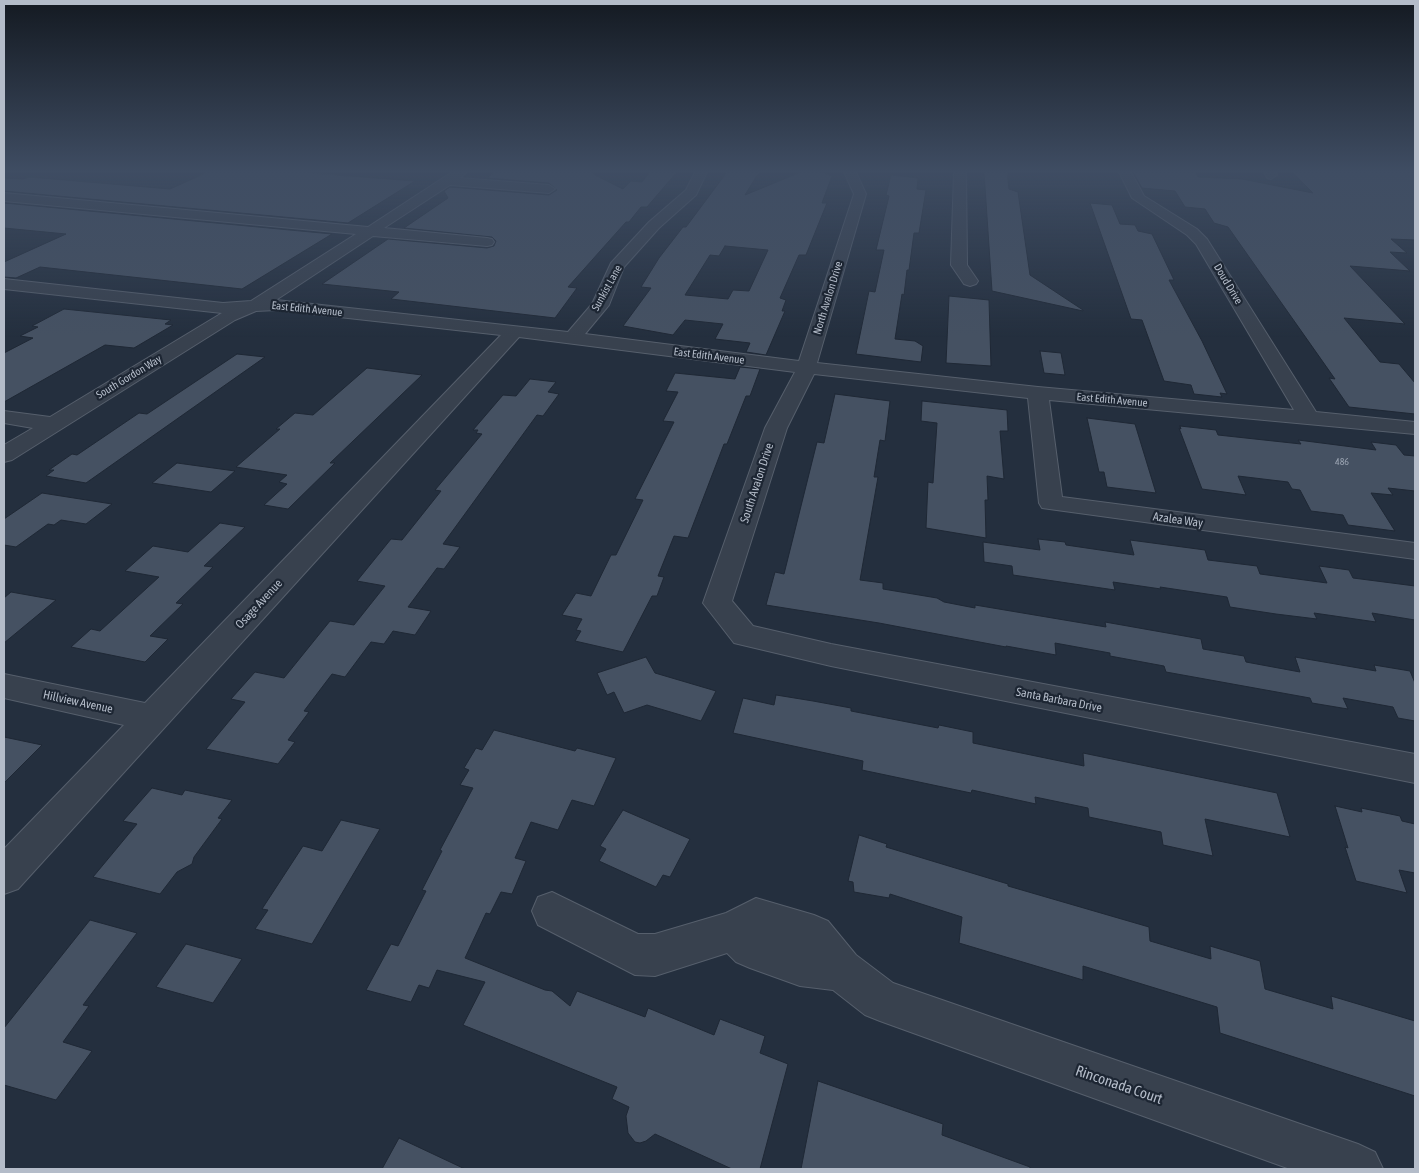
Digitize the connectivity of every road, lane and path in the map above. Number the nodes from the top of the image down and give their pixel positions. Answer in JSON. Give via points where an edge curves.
{"nodes":[{"id":1,"x":325,"y":227,"type":"edge"},
{"id":2,"x":377,"y":227,"type":"edge"},
{"id":3,"x":652,"y":227,"type":"edge"},
{"id":4,"x":850,"y":227,"type":"edge"},
{"id":5,"x":959,"y":227,"type":"edge"},
{"id":6,"x":1184,"y":227,"type":"edge"},
{"id":7,"x":371,"y":231,"type":"junction"},
{"id":8,"x":487,"y":242,"type":"dead end"},
{"id":9,"x":970,"y":280,"type":"dead end"},
{"id":10,"x":4,"y":284,"type":"edge"},
{"id":11,"x":258,"y":305,"type":"junction"},
{"id":12,"x":514,"y":331,"type":"junction"},
{"id":13,"x":573,"y":338,"type":"junction"},
{"id":14,"x":806,"y":368,"type":"junction"},
{"id":15,"x":1038,"y":393,"type":"junction"},
{"id":16,"x":4,"y":417,"type":"edge"},
{"id":17,"x":1308,"y":417,"type":"junction"},
{"id":18,"x":53,"y":424,"type":"junction"},
{"id":19,"x":1415,"y":428,"type":"edge"},
{"id":20,"x":4,"y":455,"type":"edge"},
{"id":21,"x":1415,"y":551,"type":"edge"},
{"id":22,"x":717,"y":603,"type":"joint"},
{"id":23,"x":4,"y":686,"type":"edge"},
{"id":24,"x":153,"y":718,"type":"junction"},
{"id":25,"x":1415,"y":769,"type":"edge"},
{"id":26,"x":4,"y":876,"type":"edge"},
{"id":27,"x":552,"y":911,"type":"dead end"},
{"id":28,"x":1358,"y":1169,"type":"edge"}],
"edges":[{"from":1,"to":7,"type":"street"},
{"from":2,"to":7,"type":"street"},
{"from":3,"to":13,"type":"street","name":"Sunkist Lane","via":[[617,266],[600,305]]},
{"from":4,"to":14,"type":"street","name":"North Avalon Drive"},
{"from":5,"to":9,"type":"street","via":[[959,265]]},
{"from":6,"to":17,"type":"street","name":"Doud Drive","via":[[1202,242]]},
{"from":7,"to":8,"type":"street"},
{"from":7,"to":11,"type":"street"},
{"from":10,"to":11,"type":"street","name":"East Edith Avenue","via":[[223,308]]},
{"from":11,"to":12,"type":"street","name":"East Edith Avenue"},
{"from":11,"to":18,"type":"street","name":"South Gordon Way","via":[[229,316]]},
{"from":12,"to":13,"type":"street","name":"East Edith Avenue"},
{"from":12,"to":24,"type":"street","name":"Osage Avenue"},
{"from":13,"to":14,"type":"street","name":"East Edith Avenue"},
{"from":14,"to":15,"type":"street","name":"East Edith Avenue"},
{"from":14,"to":22,"type":"street","name":"South Avalon Drive","via":[[776,428]]},
{"from":15,"to":17,"type":"street","name":"East Edith Avenue"},
{"from":15,"to":21,"type":"street","name":"Azalea Way","via":[[1051,503]]},
{"from":16,"to":18,"type":"street"},
{"from":17,"to":19,"type":"street","name":"East Edith Avenue"},
{"from":18,"to":20,"type":"street","name":"South Gordon Way"},
{"from":22,"to":25,"type":"street","name":"Santa Barbara Drive","via":[[744,635],[831,655]]},
{"from":23,"to":24,"type":"street","name":"Hillview Avenue"},
{"from":24,"to":26,"type":"street","name":"Osage Avenue"},
{"from":27,"to":28,"type":"street","name":"Rinconada Court","via":[[635,954],[655,955],[734,931],[750,948],[800,965],[841,970],[880,1000]]}]}
